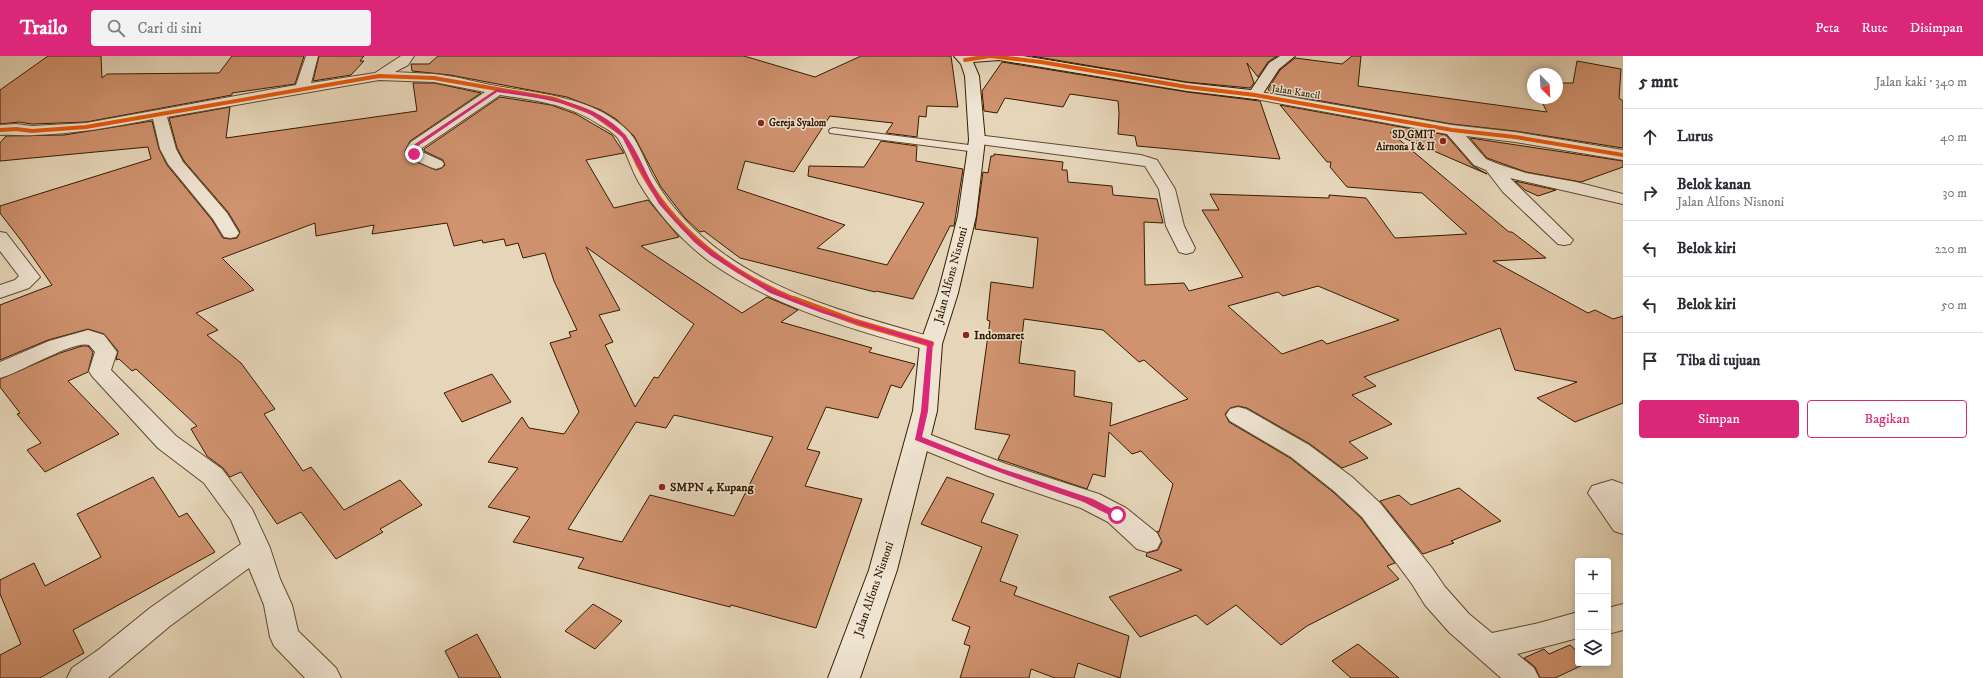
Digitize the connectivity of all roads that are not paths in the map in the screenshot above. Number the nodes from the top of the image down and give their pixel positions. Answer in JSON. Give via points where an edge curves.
{"nodes":[{"id":1,"x":312,"y":56,"type":"edge"},
{"id":2,"x":408,"y":56,"type":"edge"},
{"id":3,"x":1289,"y":56,"type":"edge"},
{"id":4,"x":962,"y":58,"type":"edge"},
{"id":5,"x":379,"y":76,"type":"junction"},
{"id":6,"x":302,"y":88,"type":"junction"},
{"id":7,"x":497,"y":90,"type":"junction"},
{"id":8,"x":1255,"y":95,"type":"junction"},
{"id":9,"x":159,"y":114,"type":"junction"},
{"id":10,"x":8,"y":130,"type":"edge"},
{"id":11,"x":1452,"y":130,"type":"junction"},
{"id":12,"x":834,"y":131,"type":"dead end"},
{"id":13,"x":0,"y":144,"type":"edge"},
{"id":14,"x":977,"y":144,"type":"junction"},
{"id":15,"x":1623,"y":155,"type":"edge"},
{"id":16,"x":436,"y":164,"type":"dead end"},
{"id":17,"x":1492,"y":167,"type":"junction"},
{"id":18,"x":1623,"y":199,"type":"edge"},
{"id":19,"x":230,"y":233,"type":"dead end"},
{"id":20,"x":0,"y":237,"type":"edge"},
{"id":21,"x":1564,"y":240,"type":"dead end"},
{"id":22,"x":1186,"y":248,"type":"dead end"},
{"id":23,"x":0,"y":292,"type":"edge"},
{"id":24,"x":930,"y":344,"type":"junction"},
{"id":25,"x":0,"y":371,"type":"edge"},
{"id":26,"x":1238,"y":415,"type":"dead end"},
{"id":27,"x":918,"y":438,"type":"junction"},
{"id":28,"x":1623,"y":494,"type":"edge"},
{"id":29,"x":1623,"y":524,"type":"edge"},
{"id":30,"x":1147,"y":541,"type":"dead end"},
{"id":31,"x":256,"y":548,"type":"junction"},
{"id":32,"x":1623,"y":617,"type":"edge"},
{"id":33,"x":1611,"y":620,"type":"edge"},
{"id":34,"x":1575,"y":626,"type":"edge"},
{"id":35,"x":1487,"y":647,"type":"junction"},
{"id":36,"x":850,"y":674,"type":"edge"},
{"id":37,"x":83,"y":678,"type":"edge"},
{"id":38,"x":325,"y":678,"type":"edge"},
{"id":39,"x":1523,"y":678,"type":"edge"}],
"edges":[{"from":1,"to":6,"type":"street"},
{"from":2,"to":5,"type":"street","via":[[403,62]]},
{"from":3,"to":8,"type":"street","via":[[1274,66]]},
{"from":4,"to":8,"type":"street","name":"Jalan Kancil","via":[[999,56],[1187,87]]},
{"from":4,"to":14,"type":"street","name":"Jalan Alfons Nisnoni","via":[[970,66],[972,76]]},
{"from":5,"to":6,"type":"street"},
{"from":5,"to":7,"type":"street","via":[[434,78]]},
{"from":6,"to":9,"type":"street"},
{"from":7,"to":16,"type":"street","via":[[416,145],[414,154]]},
{"from":7,"to":24,"type":"street","via":[[555,99],[592,113],[615,128],[624,136],[660,203],[713,255],[758,284],[824,312]]},
{"from":8,"to":11,"type":"street","name":"Jalan Kancil"},
{"from":9,"to":10,"type":"street","via":[[86,127]]},
{"from":9,"to":19,"type":"street","via":[[168,149],[176,164],[221,217]]},
{"from":10,"to":13,"type":"street"},
{"from":11,"to":15,"type":"street","name":"Jalan Kancil","via":[[1515,137]]},
{"from":11,"to":17,"type":"street","via":[[1480,162]]},
{"from":12,"to":14,"type":"lane"},
{"from":14,"to":22,"type":"street","via":[[1151,163],[1167,189],[1175,226]]},
{"from":14,"to":24,"type":"street","name":"Jalan Alfons Nisnoni","via":[[965,224],[948,293]]},
{"from":17,"to":18,"type":"street","via":[[1523,177]]},
{"from":17,"to":21,"type":"street","via":[[1509,188]]},
{"from":20,"to":23,"type":"street","via":[[30,277]]},
{"from":24,"to":27,"type":"street","name":"Jalan Alfons Nisnoni","via":[[925,411]]},
{"from":25,"to":31,"type":"street","via":[[72,340],[88,336],[98,340],[106,352],[100,371],[167,442],[213,476],[243,516]]},
{"from":26,"to":35,"type":"street","via":[[1300,451],[1343,484],[1371,510],[1435,596],[1459,623]]},
{"from":27,"to":30,"type":"street","via":[[997,470],[1090,501],[1117,515]]},
{"from":27,"to":36,"type":"street","name":"Jalan Alfons Nisnoni","via":[[883,570]]},
{"from":28,"to":29,"type":"street","via":[[1612,490],[1601,493]]},
{"from":31,"to":37,"type":"street","via":[[165,613],[109,660]]},
{"from":31,"to":38,"type":"street","via":[[278,605],[285,637]]},
{"from":32,"to":33,"type":"street"},
{"from":34,"to":35,"type":"street"},
{"from":35,"to":39,"type":"street"}]}
